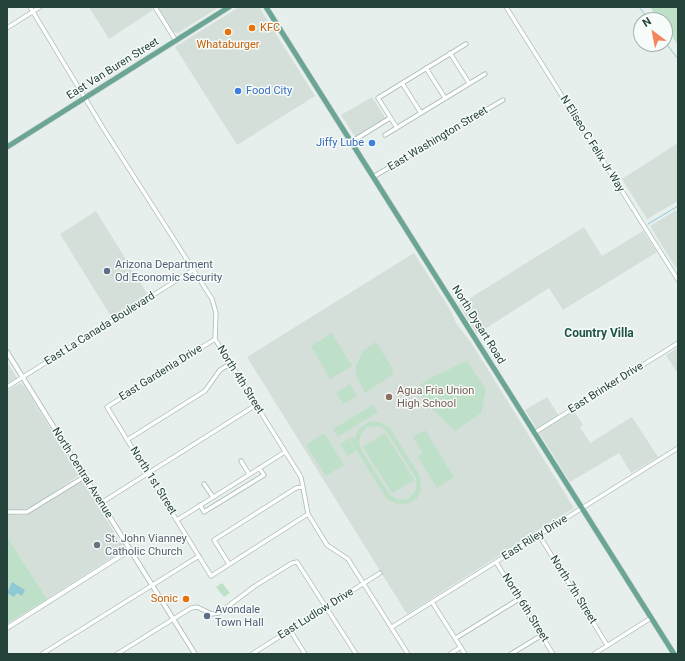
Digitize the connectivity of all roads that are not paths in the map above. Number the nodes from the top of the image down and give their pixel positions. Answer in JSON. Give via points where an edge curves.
{"nodes":[{"id":1,"x":30,"y":7,"type":"edge"},
{"id":2,"x":40,"y":7,"type":"edge"},
{"id":3,"x":155,"y":7,"type":"edge"},
{"id":4,"x":229,"y":7,"type":"edge"},
{"id":5,"x":266,"y":7,"type":"edge"},
{"id":6,"x":506,"y":7,"type":"edge"},
{"id":7,"x":33,"y":12,"type":"junction"},
{"id":8,"x":7,"y":28,"type":"edge"},
{"id":9,"x":176,"y":41,"type":"junction"},
{"id":10,"x":466,"y":44,"type":"dead end"},
{"id":11,"x":450,"y":54,"type":"junction"},
{"id":12,"x":426,"y":68,"type":"junction"},
{"id":13,"x":485,"y":74,"type":"dead end"},
{"id":14,"x":402,"y":83,"type":"junction"},
{"id":15,"x":469,"y":83,"type":"junction"},
{"id":16,"x":85,"y":98,"type":"junction"},
{"id":17,"x":445,"y":98,"type":"junction"},
{"id":18,"x":503,"y":100,"type":"dead end"},
{"id":19,"x":421,"y":113,"type":"junction"},
{"id":20,"x":390,"y":118,"type":"junction"},
{"id":21,"x":397,"y":128,"type":"junction"},
{"id":22,"x":385,"y":135,"type":"dead end"},
{"id":23,"x":351,"y":142,"type":"junction"},
{"id":24,"x":7,"y":147,"type":"edge"},
{"id":25,"x":373,"y":177,"type":"junction"},
{"id":26,"x":193,"y":270,"type":"junction"},
{"id":27,"x":678,"y":280,"type":"edge"},
{"id":28,"x":215,"y":339,"type":"junction"},
{"id":29,"x":678,"y":344,"type":"edge"},
{"id":30,"x":7,"y":352,"type":"edge"},
{"id":31,"x":230,"y":364,"type":"junction"},
{"id":32,"x":23,"y":377,"type":"junction"},
{"id":33,"x":7,"y":387,"type":"edge"},
{"id":34,"x":256,"y":405,"type":"junction"},
{"id":35,"x":107,"y":407,"type":"joint"},
{"id":36,"x":534,"y":433,"type":"junction"},
{"id":37,"x":127,"y":440,"type":"junction"},
{"id":38,"x":678,"y":448,"type":"edge"},
{"id":39,"x":285,"y":452,"type":"junction"},
{"id":40,"x":241,"y":461,"type":"dead end"},
{"id":41,"x":260,"y":468,"type":"junction"},
{"id":42,"x":148,"y":474,"type":"junction"},
{"id":43,"x":249,"y":474,"type":"junction"},
{"id":44,"x":84,"y":477,"type":"junction"},
{"id":45,"x":204,"y":484,"type":"dead end"},
{"id":46,"x":302,"y":487,"type":"junction"},
{"id":47,"x":213,"y":497,"type":"junction"},
{"id":48,"x":101,"y":503,"type":"junction"},
{"id":49,"x":200,"y":505,"type":"junction"},
{"id":50,"x":582,"y":509,"type":"junction"},
{"id":51,"x":7,"y":512,"type":"edge"},
{"id":52,"x":308,"y":514,"type":"junction"},
{"id":53,"x":177,"y":520,"type":"junction"},
{"id":54,"x":539,"y":535,"type":"junction"},
{"id":55,"x":130,"y":550,"type":"junction"},
{"id":56,"x":199,"y":556,"type":"junction"},
{"id":57,"x":496,"y":562,"type":"junction"},
{"id":58,"x":229,"y":564,"type":"junction"},
{"id":59,"x":380,"y":573,"type":"dead end"},
{"id":60,"x":364,"y":583,"type":"junction"},
{"id":61,"x":153,"y":586,"type":"junction"},
{"id":62,"x":519,"y":599,"type":"junction"},
{"id":63,"x":432,"y":602,"type":"junction"},
{"id":64,"x":327,"y":607,"type":"junction"},
{"id":65,"x":651,"y":618,"type":"junction"},
{"id":66,"x":173,"y":619,"type":"junction"},
{"id":67,"x":392,"y":627,"type":"junction"},
{"id":68,"x":7,"y":628,"type":"edge"},
{"id":69,"x":290,"y":630,"type":"junction"},
{"id":70,"x":542,"y":635,"type":"junction"},
{"id":71,"x":456,"y":638,"type":"junction"},
{"id":72,"x":607,"y":645,"type":"junction"},
{"id":73,"x":461,"y":647,"type":"junction"},
{"id":74,"x":42,"y":654,"type":"edge"},
{"id":75,"x":117,"y":654,"type":"edge"},
{"id":76,"x":195,"y":654,"type":"edge"},
{"id":77,"x":252,"y":654,"type":"edge"},
{"id":78,"x":305,"y":654,"type":"edge"},
{"id":79,"x":356,"y":654,"type":"edge"},
{"id":80,"x":408,"y":654,"type":"edge"},
{"id":81,"x":450,"y":654,"type":"edge"},
{"id":82,"x":465,"y":654,"type":"edge"},
{"id":83,"x":511,"y":654,"type":"edge"},
{"id":84,"x":553,"y":654,"type":"edge"},
{"id":85,"x":594,"y":654,"type":"edge"},
{"id":86,"x":674,"y":654,"type":"edge"}],
"edges":[{"from":1,"to":7,"type":"street","name":"North 4th Street"},
{"from":2,"to":7,"type":"street"},
{"from":3,"to":9,"type":"street"},
{"from":4,"to":9,"type":"main road","name":"East Van Buren Street"},
{"from":5,"to":23,"type":"main road","name":"North Dysart Road"},
{"from":6,"to":27,"type":"street","name":"N Eliseo C Felix Jr Way"},
{"from":7,"to":8,"type":"street"},
{"from":7,"to":16,"type":"street","name":"North 4th Street"},
{"from":9,"to":16,"type":"main road","name":"East Van Buren Street"},
{"from":10,"to":11,"type":"street"},
{"from":11,"to":12,"type":"street"},
{"from":11,"to":15,"type":"street"},
{"from":12,"to":14,"type":"street"},
{"from":12,"to":17,"type":"street"},
{"from":13,"to":15,"type":"street"},
{"from":14,"to":19,"type":"street"},
{"from":14,"to":20,"type":"street","via":[[378,98]]},
{"from":15,"to":17,"type":"street"},
{"from":16,"to":24,"type":"main road","name":"East Van Buren Street"},
{"from":16,"to":26,"type":"street","name":"North 4th Street"},
{"from":17,"to":19,"type":"street"},
{"from":18,"to":25,"type":"street","name":"East Washington Street"},
{"from":19,"to":21,"type":"street"},
{"from":20,"to":21,"type":"street"},
{"from":20,"to":23,"type":"street"},
{"from":21,"to":22,"type":"street"},
{"from":23,"to":25,"type":"main road","name":"North Dysart Road"},
{"from":25,"to":36,"type":"main road","name":"North Dysart Road"},
{"from":26,"to":28,"type":"street","name":"North 4th Street","via":[[215,306]]},
{"from":26,"to":32,"type":"street","name":"East La Canada Boulevard"},
{"from":28,"to":31,"type":"street","name":"North 4th Street"},
{"from":28,"to":35,"type":"street","name":"East Gardenia Drive"},
{"from":29,"to":36,"type":"street","name":"East Brinker Drive"},
{"from":30,"to":32,"type":"street","name":"North Central Avenue"},
{"from":31,"to":34,"type":"street","name":"North 4th Street"},
{"from":31,"to":37,"type":"street","via":[[220,370],[205,391]]},
{"from":32,"to":33,"type":"street","name":"East La Canada Boulevard"},
{"from":32,"to":44,"type":"street","name":"North Central Avenue"},
{"from":34,"to":39,"type":"street","name":"North 4th Street"},
{"from":34,"to":42,"type":"street"},
{"from":35,"to":37,"type":"street","name":"North 1st Street"},
{"from":36,"to":50,"type":"main road","name":"North Dysart Road"},
{"from":37,"to":42,"type":"street","name":"North 1st Street"},
{"from":38,"to":50,"type":"street","name":"East Riley Drive"},
{"from":39,"to":41,"type":"street"},
{"from":39,"to":46,"type":"street","name":"North 4th Street","via":[[301,478]]},
{"from":40,"to":43,"type":"street"},
{"from":41,"to":43,"type":"street"},
{"from":41,"to":49,"type":"street","via":[[264,475],[204,512]]},
{"from":42,"to":48,"type":"street"},
{"from":42,"to":53,"type":"street","name":"North 1st Street"},
{"from":43,"to":47,"type":"street"},
{"from":44,"to":48,"type":"street","name":"North Central Avenue"},
{"from":44,"to":51,"type":"street","via":[[27,512]]},
{"from":45,"to":47,"type":"street"},
{"from":46,"to":52,"type":"street","name":"North 4th Street"},
{"from":46,"to":58,"type":"street","via":[[296,488],[214,540]]},
{"from":47,"to":49,"type":"street"},
{"from":48,"to":55,"type":"street","name":"North Central Avenue"},
{"from":49,"to":53,"type":"street"},
{"from":50,"to":54,"type":"street","name":"East Riley Drive"},
{"from":50,"to":65,"type":"main road","name":"North Dysart Road"},
{"from":52,"to":58,"type":"street"},
{"from":52,"to":60,"type":"street","name":"North 4th Street","via":[[327,545],[348,559]]},
{"from":53,"to":56,"type":"street","name":"North 1st Street"},
{"from":54,"to":57,"type":"street","name":"East Riley Drive"},
{"from":54,"to":72,"type":"street","name":"North 7th Street"},
{"from":55,"to":61,"type":"street","name":"North Central Avenue"},
{"from":55,"to":68,"type":"street"},
{"from":56,"to":58,"type":"street","name":"North 1st Street","via":[[211,576]]},
{"from":56,"to":61,"type":"street"},
{"from":57,"to":62,"type":"street","name":"North 6th Street"},
{"from":57,"to":63,"type":"street","name":"East Riley Drive"},
{"from":59,"to":60,"type":"street","name":"East Ludlow Drive"},
{"from":60,"to":64,"type":"street","name":"East Ludlow Drive"},
{"from":60,"to":67,"type":"street","name":"North 4th Street"},
{"from":61,"to":66,"type":"street","name":"North Central Avenue"},
{"from":61,"to":74,"type":"street"},
{"from":62,"to":70,"type":"street","name":"North 6th Street"},
{"from":62,"to":71,"type":"street"},
{"from":63,"to":67,"type":"street","name":"East Riley Drive"},
{"from":63,"to":71,"type":"street"},
{"from":64,"to":66,"type":"street","via":[[297,562],[255,586],[219,613],[212,614],[194,607]]},
{"from":64,"to":69,"type":"street","name":"East Ludlow Drive"},
{"from":64,"to":79,"type":"street"},
{"from":65,"to":72,"type":"street"},
{"from":65,"to":86,"type":"main road","name":"North Dysart Road"},
{"from":66,"to":75,"type":"street"},
{"from":66,"to":76,"type":"street","name":"North Central Avenue"},
{"from":67,"to":80,"type":"street","name":"North 4th Street"},
{"from":69,"to":77,"type":"street","name":"East Ludlow Drive"},
{"from":69,"to":78,"type":"street"},
{"from":70,"to":83,"type":"street"},
{"from":70,"to":84,"type":"street","name":"North 6th Street"},
{"from":71,"to":73,"type":"street"},
{"from":72,"to":85,"type":"street"},
{"from":73,"to":81,"type":"street"},
{"from":73,"to":82,"type":"street"}]}
